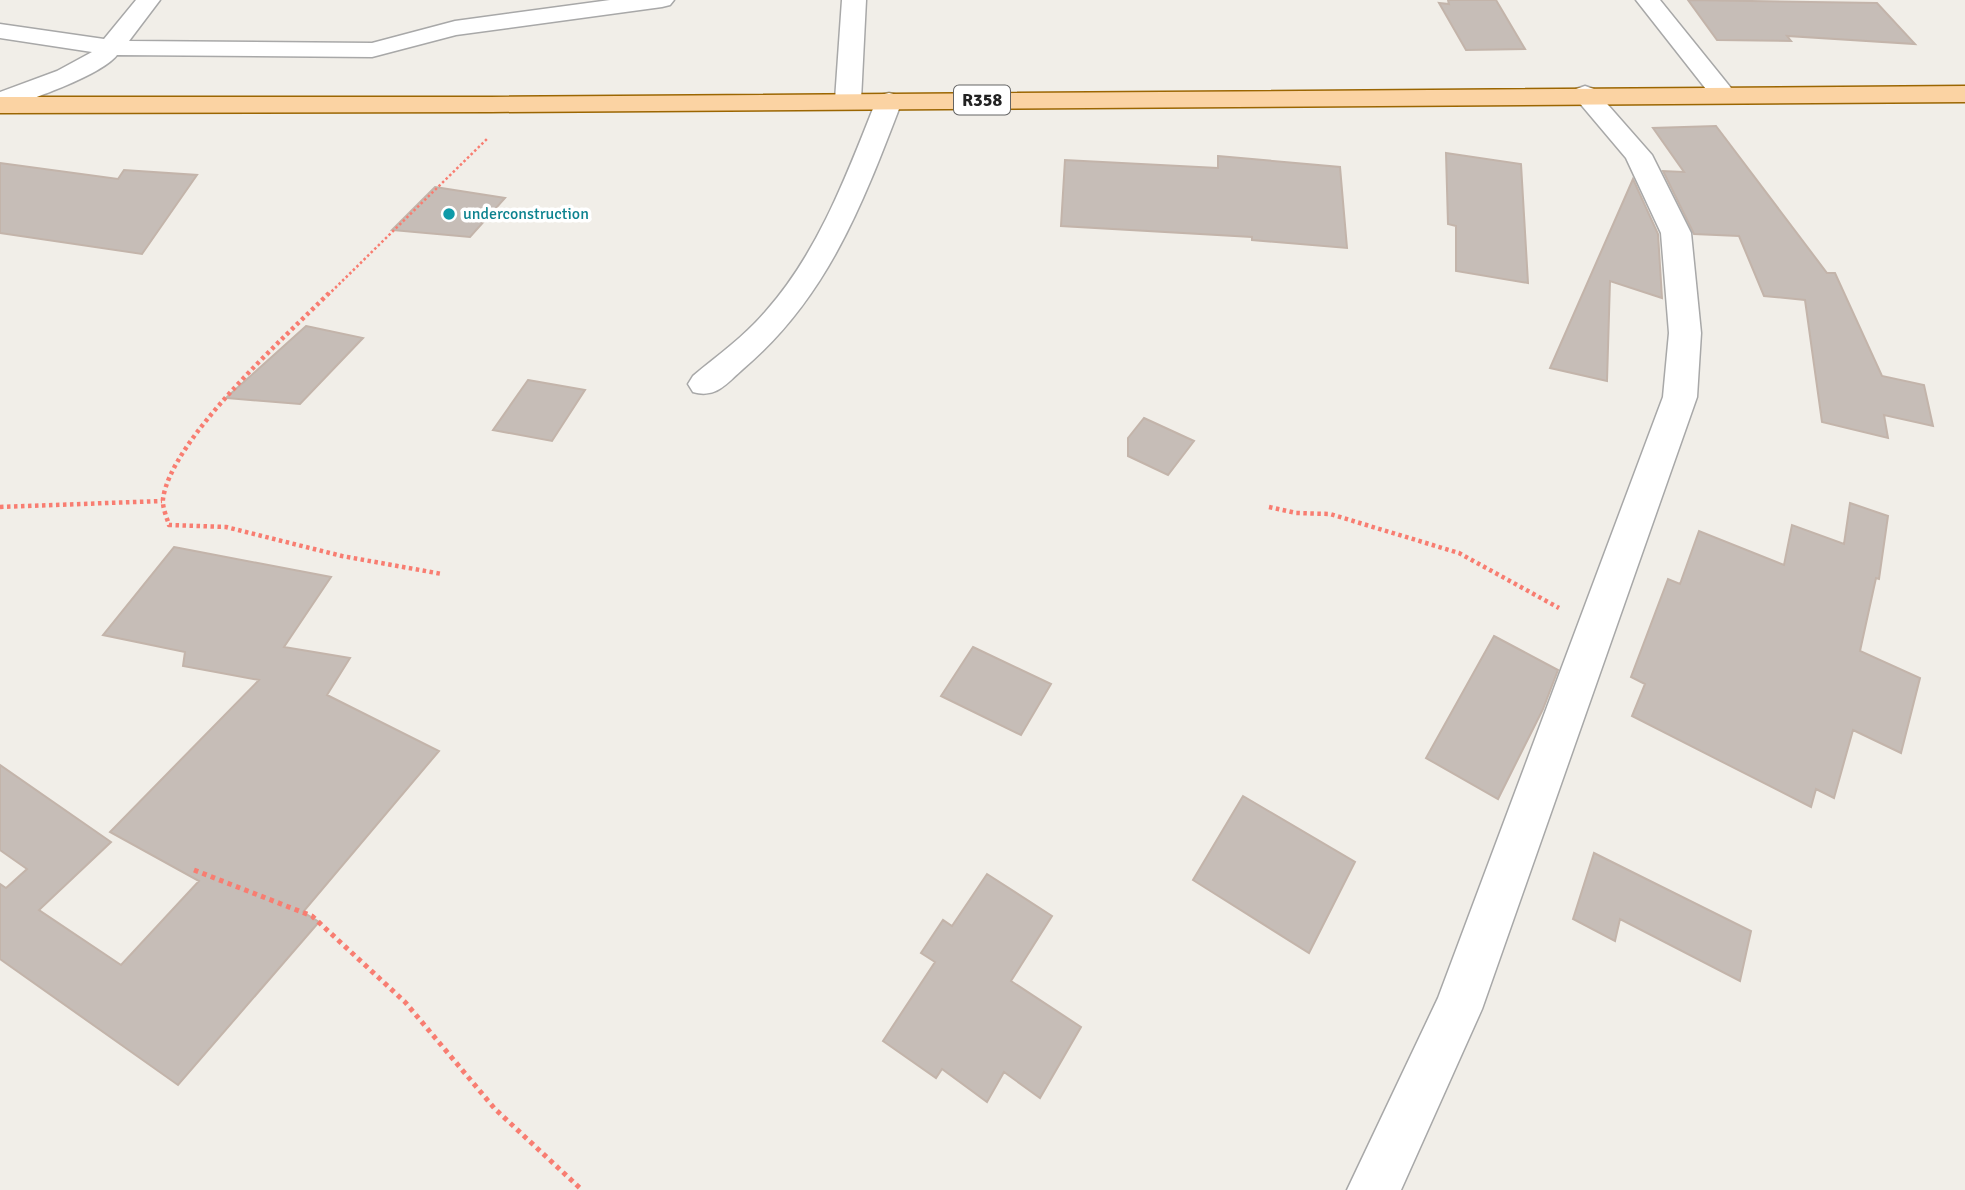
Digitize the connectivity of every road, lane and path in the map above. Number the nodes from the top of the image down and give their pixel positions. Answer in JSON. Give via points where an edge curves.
{"nodes":[{"id":1,"x":148,"y":0,"type":"edge"},
{"id":2,"x":460,"y":0,"type":"edge"},
{"id":3,"x":662,"y":0,"type":"edge"},
{"id":4,"x":854,"y":0,"type":"edge"},
{"id":5,"x":1648,"y":0,"type":"edge"},
{"id":6,"x":455,"y":28,"type":"junction"},
{"id":7,"x":0,"y":31,"type":"edge"},
{"id":8,"x":113,"y":48,"type":"junction"},
{"id":9,"x":1722,"y":93,"type":"junction"},
{"id":10,"x":1585,"y":94,"type":"junction"},
{"id":11,"x":1965,"y":94,"type":"edge"},
{"id":12,"x":848,"y":100,"type":"junction"},
{"id":13,"x":889,"y":100,"type":"junction"},
{"id":14,"x":0,"y":103,"type":"edge"},
{"id":15,"x":523,"y":105,"type":"junction"},
{"id":16,"x":705,"y":384,"type":"dead end"},
{"id":17,"x":162,"y":501,"type":"junction"},
{"id":18,"x":1269,"y":507,"type":"dead end"},
{"id":19,"x":0,"y":508,"type":"edge"},
{"id":20,"x":442,"y":574,"type":"dead end"},
{"id":21,"x":1597,"y":626,"type":"junction"},
{"id":22,"x":194,"y":870,"type":"dead end"},
{"id":23,"x":582,"y":1190,"type":"edge"},
{"id":24,"x":1374,"y":1190,"type":"edge"}],
"edges":[{"from":1,"to":8,"type":"street"},
{"from":2,"to":6,"type":"street"},
{"from":3,"to":6,"type":"street"},
{"from":4,"to":12,"type":"street"},
{"from":5,"to":9,"type":"street"},
{"from":6,"to":8,"type":"street","via":[[372,50]]},
{"from":7,"to":8,"type":"street"},
{"from":8,"to":14,"type":"street","via":[[78,71]]},
{"from":9,"to":10,"type":"main road","number":"R358"},
{"from":9,"to":11,"type":"main road","number":"R358"},
{"from":10,"to":13,"type":"main road","number":"R358"},
{"from":10,"to":21,"type":"street","via":[[1637,155],[1676,233],[1685,332],[1680,397]]},
{"from":12,"to":13,"type":"main road","number":"R358"},
{"from":12,"to":15,"type":"main road","number":"R358"},
{"from":13,"to":16,"type":"street","via":[[811,272],[776,320]]},
{"from":14,"to":15,"type":"main road","number":"R358"},
{"from":15,"to":17,"type":"path","via":[[429,192],[226,398],[175,464]]},
{"from":17,"to":19,"type":"path"},
{"from":17,"to":20,"type":"path","via":[[170,525],[226,527],[342,556]]},
{"from":18,"to":21,"type":"path","via":[[1330,514],[1459,553],[1536,598]]},
{"from":21,"to":24,"type":"street","via":[[1458,1009]]},
{"from":22,"to":23,"type":"path","via":[[312,916],[405,1002],[495,1109]]}]}
